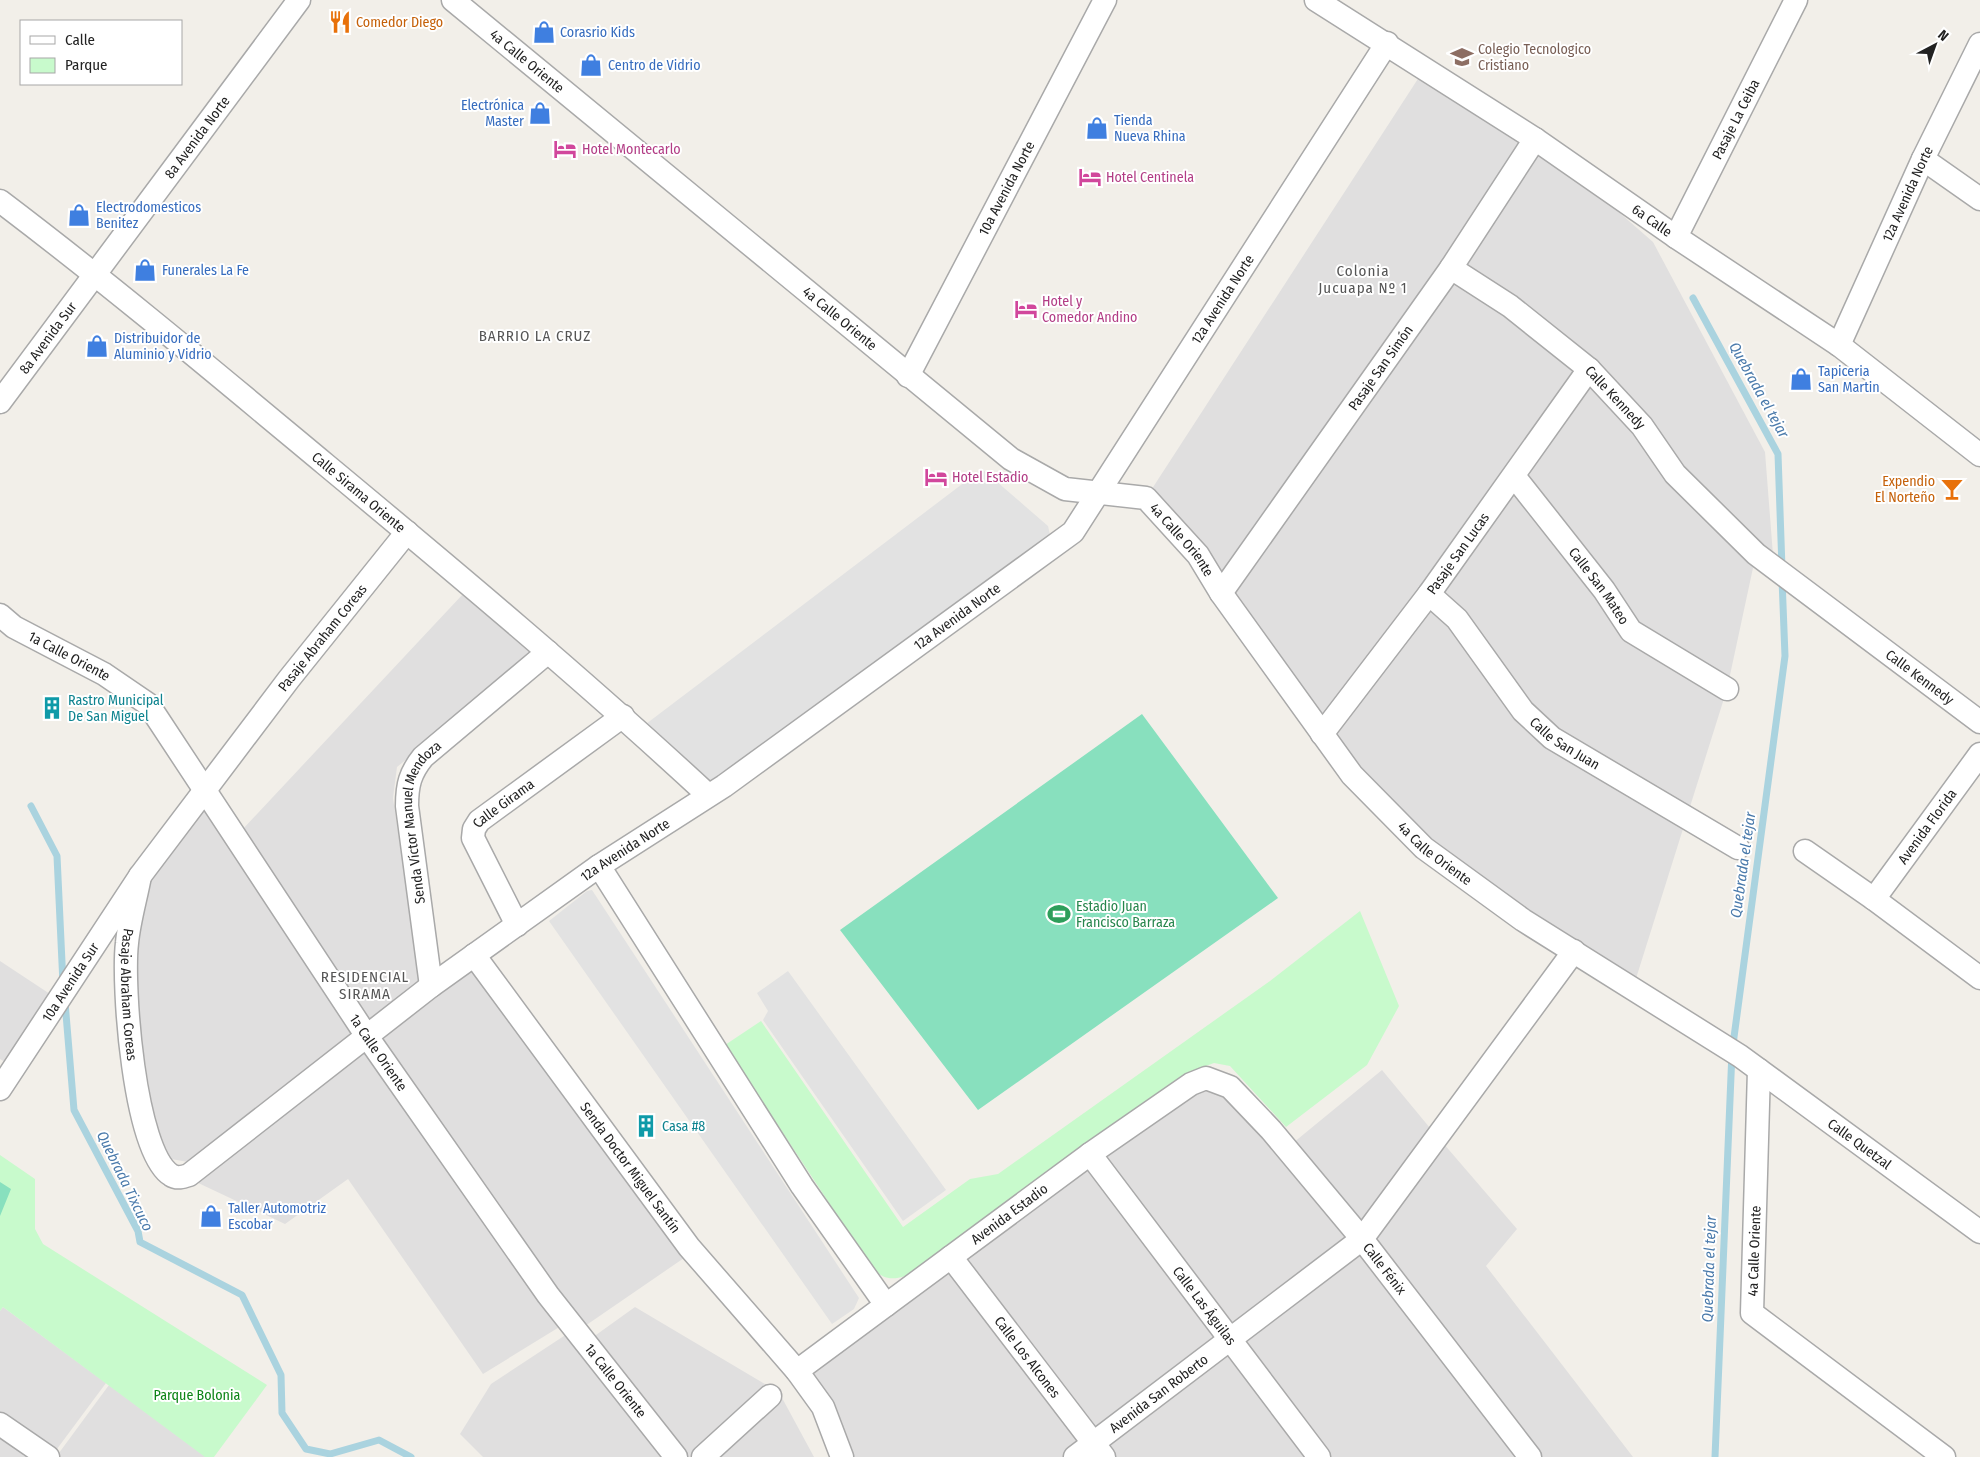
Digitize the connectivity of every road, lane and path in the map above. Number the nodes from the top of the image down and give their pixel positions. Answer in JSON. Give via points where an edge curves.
{"nodes":[{"id":1,"x":299,"y":0,"type":"edge"},
{"id":2,"x":453,"y":0,"type":"edge"},
{"id":3,"x":1105,"y":0,"type":"edge"},
{"id":4,"x":1316,"y":0,"type":"edge"},
{"id":5,"x":1796,"y":0,"type":"edge"},
{"id":6,"x":1387,"y":43,"type":"junction"},
{"id":7,"x":1980,"y":44,"type":"edge"},
{"id":8,"x":1536,"y":139,"type":"junction"},
{"id":9,"x":1923,"y":159,"type":"junction"},
{"id":10,"x":1980,"y":199,"type":"edge"},
{"id":11,"x":0,"y":201,"type":"edge"},
{"id":12,"x":1676,"y":237,"type":"junction"},
{"id":13,"x":1451,"y":268,"type":"junction"},
{"id":14,"x":96,"y":274,"type":"junction"},
{"id":15,"x":1839,"y":345,"type":"junction"},
{"id":16,"x":1590,"y":369,"type":"junction"},
{"id":17,"x":908,"y":376,"type":"junction"},
{"id":18,"x":0,"y":402,"type":"edge"},
{"id":19,"x":1980,"y":455,"type":"edge"},
{"id":20,"x":1514,"y":476,"type":"junction"},
{"id":21,"x":1097,"y":492,"type":"junction"},
{"id":22,"x":407,"y":532,"type":"junction"},
{"id":23,"x":1221,"y":593,"type":"junction"},
{"id":24,"x":1430,"y":594,"type":"junction"},
{"id":25,"x":0,"y":615,"type":"edge"},
{"id":26,"x":548,"y":652,"type":"junction"},
{"id":27,"x":1727,"y":689,"type":"dead end"},
{"id":28,"x":623,"y":716,"type":"junction"},
{"id":29,"x":1980,"y":722,"type":"edge"},
{"id":30,"x":1322,"y":734,"type":"junction"},
{"id":31,"x":1980,"y":754,"type":"edge"},
{"id":32,"x":206,"y":788,"type":"junction"},
{"id":33,"x":708,"y":795,"type":"junction"},
{"id":34,"x":1738,"y":848,"type":"dead end"},
{"id":35,"x":1805,"y":851,"type":"dead end"},
{"id":36,"x":599,"y":866,"type":"junction"},
{"id":37,"x":140,"y":876,"type":"junction"},
{"id":38,"x":1874,"y":899,"type":"junction"},
{"id":39,"x":517,"y":926,"type":"junction"},
{"id":40,"x":1574,"y":951,"type":"junction"},
{"id":41,"x":474,"y":955,"type":"junction"},
{"id":42,"x":1980,"y":978,"type":"edge"},
{"id":43,"x":431,"y":986,"type":"junction"},
{"id":44,"x":366,"y":1035,"type":"junction"},
{"id":45,"x":1732,"y":1051,"type":"joint"},
{"id":46,"x":1759,"y":1070,"type":"junction"},
{"id":47,"x":3,"y":1080,"type":"edge"},
{"id":48,"x":1230,"y":1087,"type":"joint"},
{"id":49,"x":1090,"y":1154,"type":"junction"},
{"id":50,"x":1980,"y":1232,"type":"edge"},
{"id":51,"x":1362,"y":1239,"type":"junction"},
{"id":52,"x":951,"y":1257,"type":"junction"},
{"id":53,"x":886,"y":1305,"type":"junction"},
{"id":54,"x":1230,"y":1339,"type":"junction"},
{"id":55,"x":796,"y":1371,"type":"junction"},
{"id":56,"x":770,"y":1396,"type":"dead end"},
{"id":57,"x":0,"y":1424,"type":"edge"},
{"id":58,"x":1099,"y":1450,"type":"edge"},
{"id":59,"x":48,"y":1457,"type":"edge"},
{"id":60,"x":676,"y":1457,"type":"edge"},
{"id":61,"x":703,"y":1457,"type":"edge"},
{"id":62,"x":842,"y":1457,"type":"edge"},
{"id":63,"x":1075,"y":1457,"type":"edge"},
{"id":64,"x":1319,"y":1457,"type":"edge"},
{"id":65,"x":1530,"y":1457,"type":"edge"},
{"id":66,"x":1944,"y":1457,"type":"edge"}],
"edges":[{"from":1,"to":14,"type":"street","name":"8a Avenida Norte"},
{"from":2,"to":17,"type":"street","name":"4a Calle Oriente"},
{"from":3,"to":17,"type":"street","name":"10a Avenida Norte"},
{"from":4,"to":6,"type":"street","name":"6a Calle"},
{"from":5,"to":12,"type":"street","name":"Pasaje La Ceiba"},
{"from":6,"to":8,"type":"street","name":"6a Calle"},
{"from":6,"to":21,"type":"street","name":"12a Avenida Norte"},
{"from":7,"to":9,"type":"street","name":"12a Avenida Norte"},
{"from":8,"to":12,"type":"street","name":"6a Calle"},
{"from":8,"to":13,"type":"street","name":"Pasaje San Simón"},
{"from":9,"to":10,"type":"street"},
{"from":9,"to":15,"type":"street","name":"12a Avenida Norte"},
{"from":11,"to":14,"type":"street","name":"Calle Sirama Oriente"},
{"from":12,"to":15,"type":"street","name":"6a Calle"},
{"from":13,"to":16,"type":"street","name":"Calle Kennedy","via":[[1510,306]]},
{"from":13,"to":23,"type":"street","name":"Pasaje San Simón"},
{"from":14,"to":18,"type":"street","name":"8a Avenida Sur"},
{"from":14,"to":22,"type":"street","name":"Calle Sirama Oriente"},
{"from":15,"to":19,"type":"street","name":"6a Calle"},
{"from":16,"to":20,"type":"street","name":"Pasaje San Lucas"},
{"from":16,"to":29,"type":"street","name":"Calle Kennedy","via":[[1642,426],[1676,474],[1756,554]]},
{"from":17,"to":21,"type":"street","name":"4a Calle Oriente","via":[[1011,459],[1065,489]]},
{"from":20,"to":24,"type":"street","name":"Pasaje San Lucas"},
{"from":20,"to":27,"type":"street","name":"Calle San Mateo","via":[[1604,590],[1631,631]]},
{"from":21,"to":23,"type":"street","name":"4a Calle Oriente","via":[[1146,498],[1198,555]]},
{"from":21,"to":33,"type":"street","name":"12a Avenida Norte","via":[[1073,532]]},
{"from":22,"to":26,"type":"street","name":"Calle Sirama Oriente"},
{"from":22,"to":32,"type":"street","name":"Pasaje Abraham Coreas"},
{"from":23,"to":30,"type":"street","name":"4a Calle Oriente"},
{"from":24,"to":30,"type":"street","name":"Pasaje San Lucas"},
{"from":24,"to":34,"type":"street","name":"Calle San Juan","via":[[1457,619],[1523,711],[1552,738]]},
{"from":25,"to":32,"type":"street","name":"1a Calle Oriente","via":[[14,627],[143,698]]},
{"from":26,"to":28,"type":"street","name":"Calle Sirama Oriente"},
{"from":26,"to":43,"type":"street","name":"Senda Víctor Manuel Mendoza","via":[[423,758],[407,785]]},
{"from":28,"to":33,"type":"street","name":"Calle Sirama Oriente"},
{"from":28,"to":39,"type":"street","name":"Calle Girama","via":[[479,821],[474,829],[473,838]]},
{"from":30,"to":40,"type":"street","name":"4a Calle Oriente","via":[[1352,775],[1424,848],[1523,920]]},
{"from":31,"to":38,"type":"street","name":"Avenida Florida"},
{"from":32,"to":37,"type":"street","name":"Pasaje Abraham Coreas"},
{"from":32,"to":44,"type":"street","name":"1a Calle Oriente"},
{"from":33,"to":36,"type":"street","name":"12a Avenida Norte"},
{"from":35,"to":38,"type":"street"},
{"from":36,"to":39,"type":"street","name":"12a Avenida Norte"},
{"from":36,"to":53,"type":"street","via":[[802,1186]]},
{"from":37,"to":44,"type":"street","name":"Pasaje Abraham Coreas","via":[[127,944],[128,1016],[143,1122],[153,1152],[170,1175],[180,1178],[189,1175]]},
{"from":37,"to":47,"type":"street","name":"10a Avenida Sur"},
{"from":38,"to":42,"type":"street"},
{"from":39,"to":41,"type":"street","name":"12a Avenida Norte"},
{"from":40,"to":45,"type":"street","name":"4a Calle Oriente"},
{"from":40,"to":51,"type":"street","name":"Avenida San Roberto"},
{"from":41,"to":43,"type":"street","name":"12a Avenida Norte"},
{"from":41,"to":55,"type":"street","name":"Senda Doctor Miguel Santín","via":[[689,1246]]},
{"from":43,"to":44,"type":"street","name":"12a Avenida Norte"},
{"from":44,"to":60,"type":"street","name":"1a Calle Oriente","via":[[548,1295]]},
{"from":45,"to":46,"type":"street","name":"Calle Quetzal"},
{"from":46,"to":50,"type":"street","name":"Calle Quetzal"},
{"from":46,"to":66,"type":"street","name":"4a Calle Oriente","via":[[1752,1313]]},
{"from":48,"to":49,"type":"street","name":"Avenida Estadio","via":[[1206,1078],[1191,1084]]},
{"from":48,"to":51,"type":"street","name":"Calle Fénix","via":[[1271,1130]]},
{"from":49,"to":52,"type":"street","name":"Avenida Estadio"},
{"from":49,"to":54,"type":"street","name":"Calle Las Águilas"},
{"from":51,"to":54,"type":"street","name":"Avenida San Roberto"},
{"from":51,"to":65,"type":"street","name":"Calle Fénix"},
{"from":52,"to":53,"type":"street","name":"Avenida Estadio"},
{"from":52,"to":58,"type":"street","name":"Calle Los Alcones"},
{"from":53,"to":55,"type":"street","name":"Avenida Estadio"},
{"from":54,"to":58,"type":"street","name":"Avenida San Roberto"},
{"from":54,"to":64,"type":"street","name":"Calle Las Águilas"},
{"from":55,"to":62,"type":"street","name":"Senda Doctor Miguel Santín","via":[[823,1407]]},
{"from":56,"to":61,"type":"street"},
{"from":57,"to":59,"type":"street"},
{"from":58,"to":63,"type":"street","name":"Avenida San Roberto"}]}
